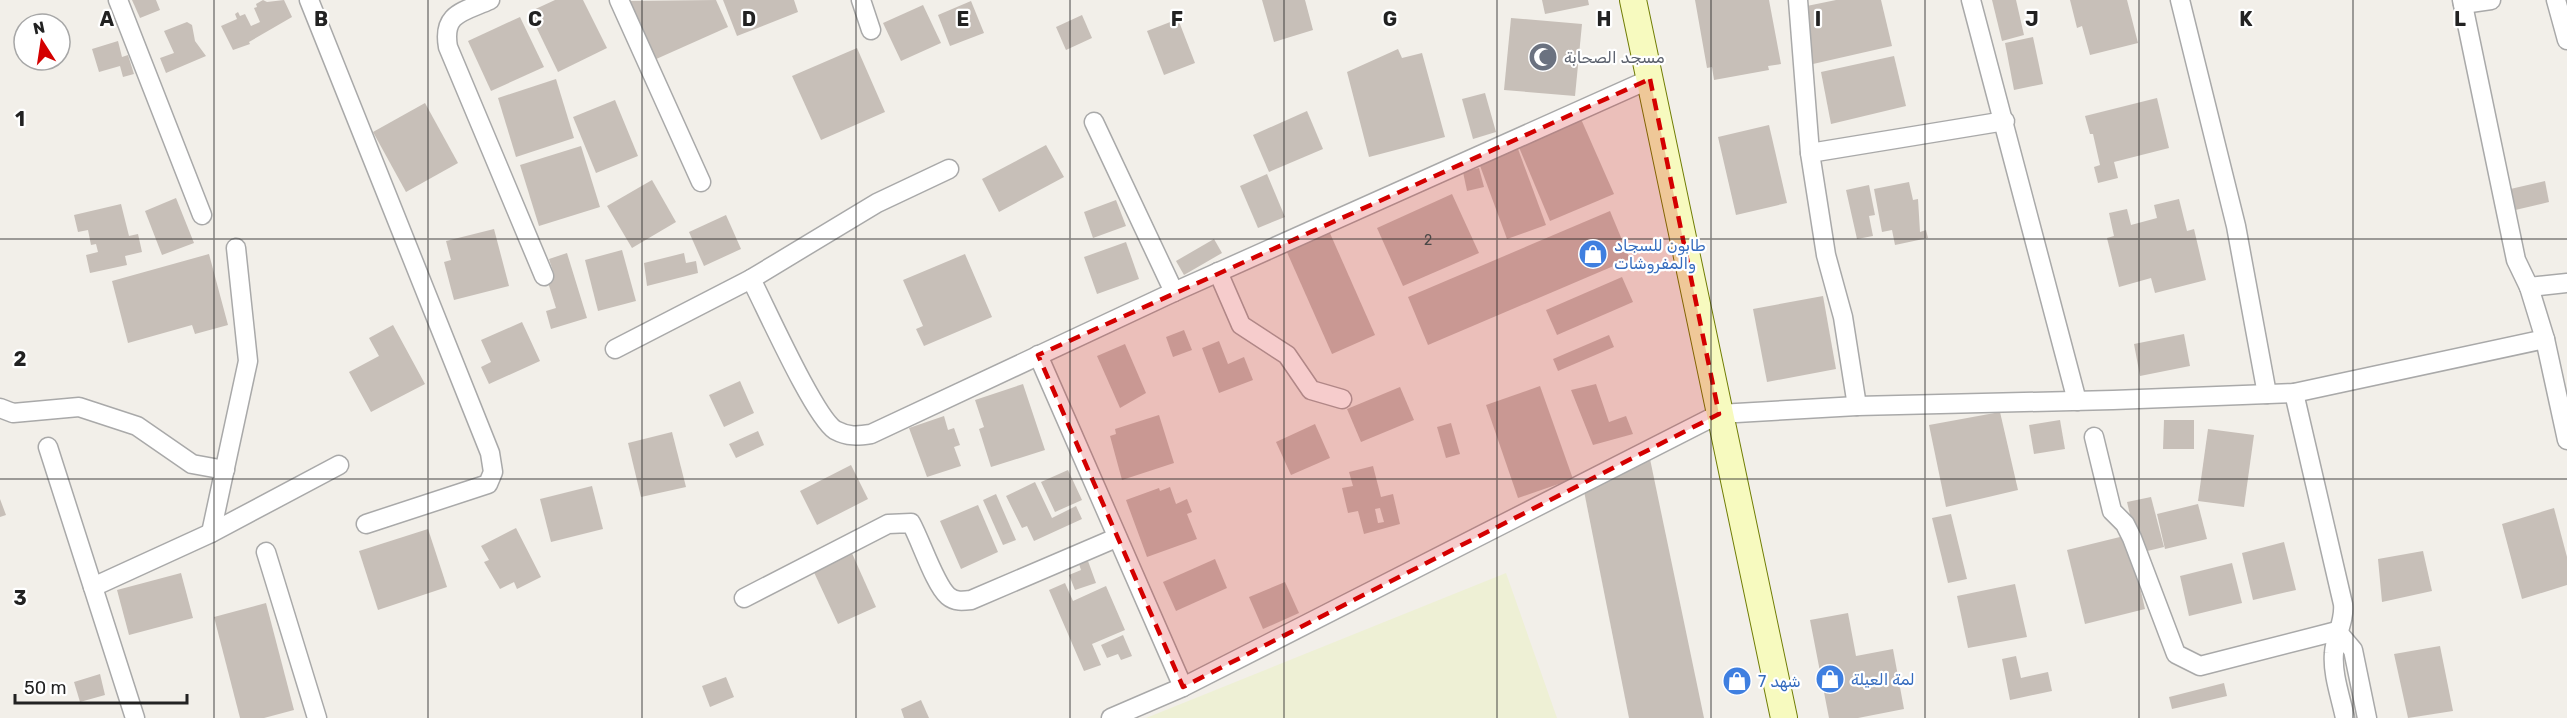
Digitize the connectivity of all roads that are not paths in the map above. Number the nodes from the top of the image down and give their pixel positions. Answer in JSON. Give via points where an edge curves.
{"nodes":[{"id":1,"x":117,"y":0,"type":"edge"},
{"id":2,"x":309,"y":0,"type":"edge"},
{"id":3,"x":490,"y":0,"type":"edge"},
{"id":4,"x":619,"y":0,"type":"edge"},
{"id":5,"x":861,"y":0,"type":"edge"},
{"id":6,"x":1633,"y":0,"type":"edge"},
{"id":7,"x":1798,"y":0,"type":"edge"},
{"id":8,"x":1971,"y":0,"type":"edge"},
{"id":9,"x":2180,"y":0,"type":"edge"},
{"id":10,"x":2491,"y":0,"type":"edge"},
{"id":11,"x":2556,"y":0,"type":"edge"},
{"id":12,"x":2462,"y":2,"type":"edge"},
{"id":13,"x":871,"y":30,"type":"dead end"},
{"id":14,"x":2567,"y":40,"type":"edge"},
{"id":15,"x":1650,"y":79,"type":"junction"},
{"id":16,"x":2005,"y":121,"type":"junction"},
{"id":17,"x":1094,"y":122,"type":"dead end"},
{"id":18,"x":1810,"y":153,"type":"junction"},
{"id":19,"x":949,"y":169,"type":"dead end"},
{"id":20,"x":701,"y":182,"type":"dead end"},
{"id":21,"x":202,"y":215,"type":"dead end"},
{"id":22,"x":236,"y":248,"type":"dead end"},
{"id":23,"x":1218,"y":272,"type":"junction"},
{"id":24,"x":544,"y":276,"type":"dead end"},
{"id":25,"x":751,"y":279,"type":"junction"},
{"id":26,"x":2567,"y":283,"type":"edge"},
{"id":27,"x":2529,"y":287,"type":"junction"},
{"id":28,"x":1174,"y":292,"type":"junction"},
{"id":29,"x":2545,"y":339,"type":"junction"},
{"id":30,"x":615,"y":350,"type":"dead end"},
{"id":31,"x":1038,"y":355,"type":"junction"},
{"id":32,"x":2294,"y":393,"type":"junction"},
{"id":33,"x":2267,"y":394,"type":"junction"},
{"id":34,"x":1342,"y":399,"type":"dead end"},
{"id":35,"x":2077,"y":401,"type":"junction"},
{"id":36,"x":1857,"y":405,"type":"junction"},
{"id":37,"x":0,"y":408,"type":"edge"},
{"id":38,"x":1719,"y":414,"type":"junction"},
{"id":39,"x":2094,"y":437,"type":"dead end"},
{"id":40,"x":2567,"y":440,"type":"edge"},
{"id":41,"x":48,"y":447,"type":"dead end"},
{"id":42,"x":339,"y":465,"type":"dead end"},
{"id":43,"x":225,"y":470,"type":"junction"},
{"id":44,"x":366,"y":524,"type":"dead end"},
{"id":45,"x":211,"y":533,"type":"junction"},
{"id":46,"x":1116,"y":538,"type":"junction"},
{"id":47,"x":266,"y":552,"type":"dead end"},
{"id":48,"x":93,"y":587,"type":"junction"},
{"id":49,"x":744,"y":598,"type":"dead end"},
{"id":50,"x":2337,"y":631,"type":"junction"},
{"id":51,"x":1184,"y":687,"type":"junction"},
{"id":52,"x":135,"y":718,"type":"edge"},
{"id":53,"x":317,"y":718,"type":"edge"},
{"id":54,"x":1111,"y":718,"type":"edge"},
{"id":55,"x":1784,"y":718,"type":"edge"},
{"id":56,"x":2345,"y":718,"type":"edge"},
{"id":57,"x":2367,"y":718,"type":"edge"}],
"edges":[{"from":1,"to":21,"type":"street"},
{"from":2,"to":44,"type":"street","via":[[490,453],[493,472],[488,484]]},
{"from":3,"to":24,"type":"street","via":[[453,16],[445,31],[448,47]]},
{"from":4,"to":20,"type":"street"},
{"from":5,"to":13,"type":"street"},
{"from":6,"to":15,"type":"main road"},
{"from":7,"to":18,"type":"street"},
{"from":8,"to":16,"type":"street"},
{"from":9,"to":33,"type":"street","via":[[2236,226]]},
{"from":10,"to":12,"type":"street"},
{"from":11,"to":14,"type":"street"},
{"from":12,"to":27,"type":"street","via":[[2513,249]]},
{"from":15,"to":23,"type":"street"},
{"from":15,"to":38,"type":"main road"},
{"from":16,"to":18,"type":"street"},
{"from":16,"to":35,"type":"street"},
{"from":17,"to":28,"type":"street"},
{"from":18,"to":36,"type":"street"},
{"from":19,"to":25,"type":"street","via":[[877,203]]},
{"from":22,"to":43,"type":"street","via":[[248,361]]},
{"from":23,"to":28,"type":"street"},
{"from":23,"to":34,"type":"street","via":[[1241,325],[1287,355],[1311,390]]},
{"from":25,"to":30,"type":"street"},
{"from":25,"to":31,"type":"street","via":[[815,405],[834,429],[851,436],[871,434]]},
{"from":26,"to":27,"type":"street"},
{"from":27,"to":29,"type":"street"},
{"from":28,"to":31,"type":"street"},
{"from":29,"to":32,"type":"street"},
{"from":29,"to":40,"type":"street"},
{"from":31,"to":46,"type":"street"},
{"from":32,"to":33,"type":"street"},
{"from":32,"to":50,"type":"street","via":[[2343,604],[2344,621]]},
{"from":33,"to":35,"type":"street"},
{"from":35,"to":36,"type":"street"},
{"from":36,"to":38,"type":"street"},
{"from":37,"to":43,"type":"street","via":[[12,413],[79,407],[137,426],[192,464]]},
{"from":38,"to":51,"type":"street"},
{"from":38,"to":55,"type":"main road"},
{"from":39,"to":50,"type":"street","via":[[2112,511],[2132,538],[2176,654],[2200,666]]},
{"from":41,"to":48,"type":"street"},
{"from":42,"to":45,"type":"street"},
{"from":43,"to":45,"type":"street"},
{"from":45,"to":48,"type":"street"},
{"from":46,"to":49,"type":"street","via":[[971,600],[960,601],[949,597],[911,523],[902,521],[888,524]]},
{"from":46,"to":51,"type":"street"},
{"from":47,"to":53,"type":"street"},
{"from":48,"to":52,"type":"street"},
{"from":50,"to":56,"type":"street","via":[[2334,662]]},
{"from":50,"to":57,"type":"street","via":[[2352,650]]},
{"from":51,"to":54,"type":"street"}]}
